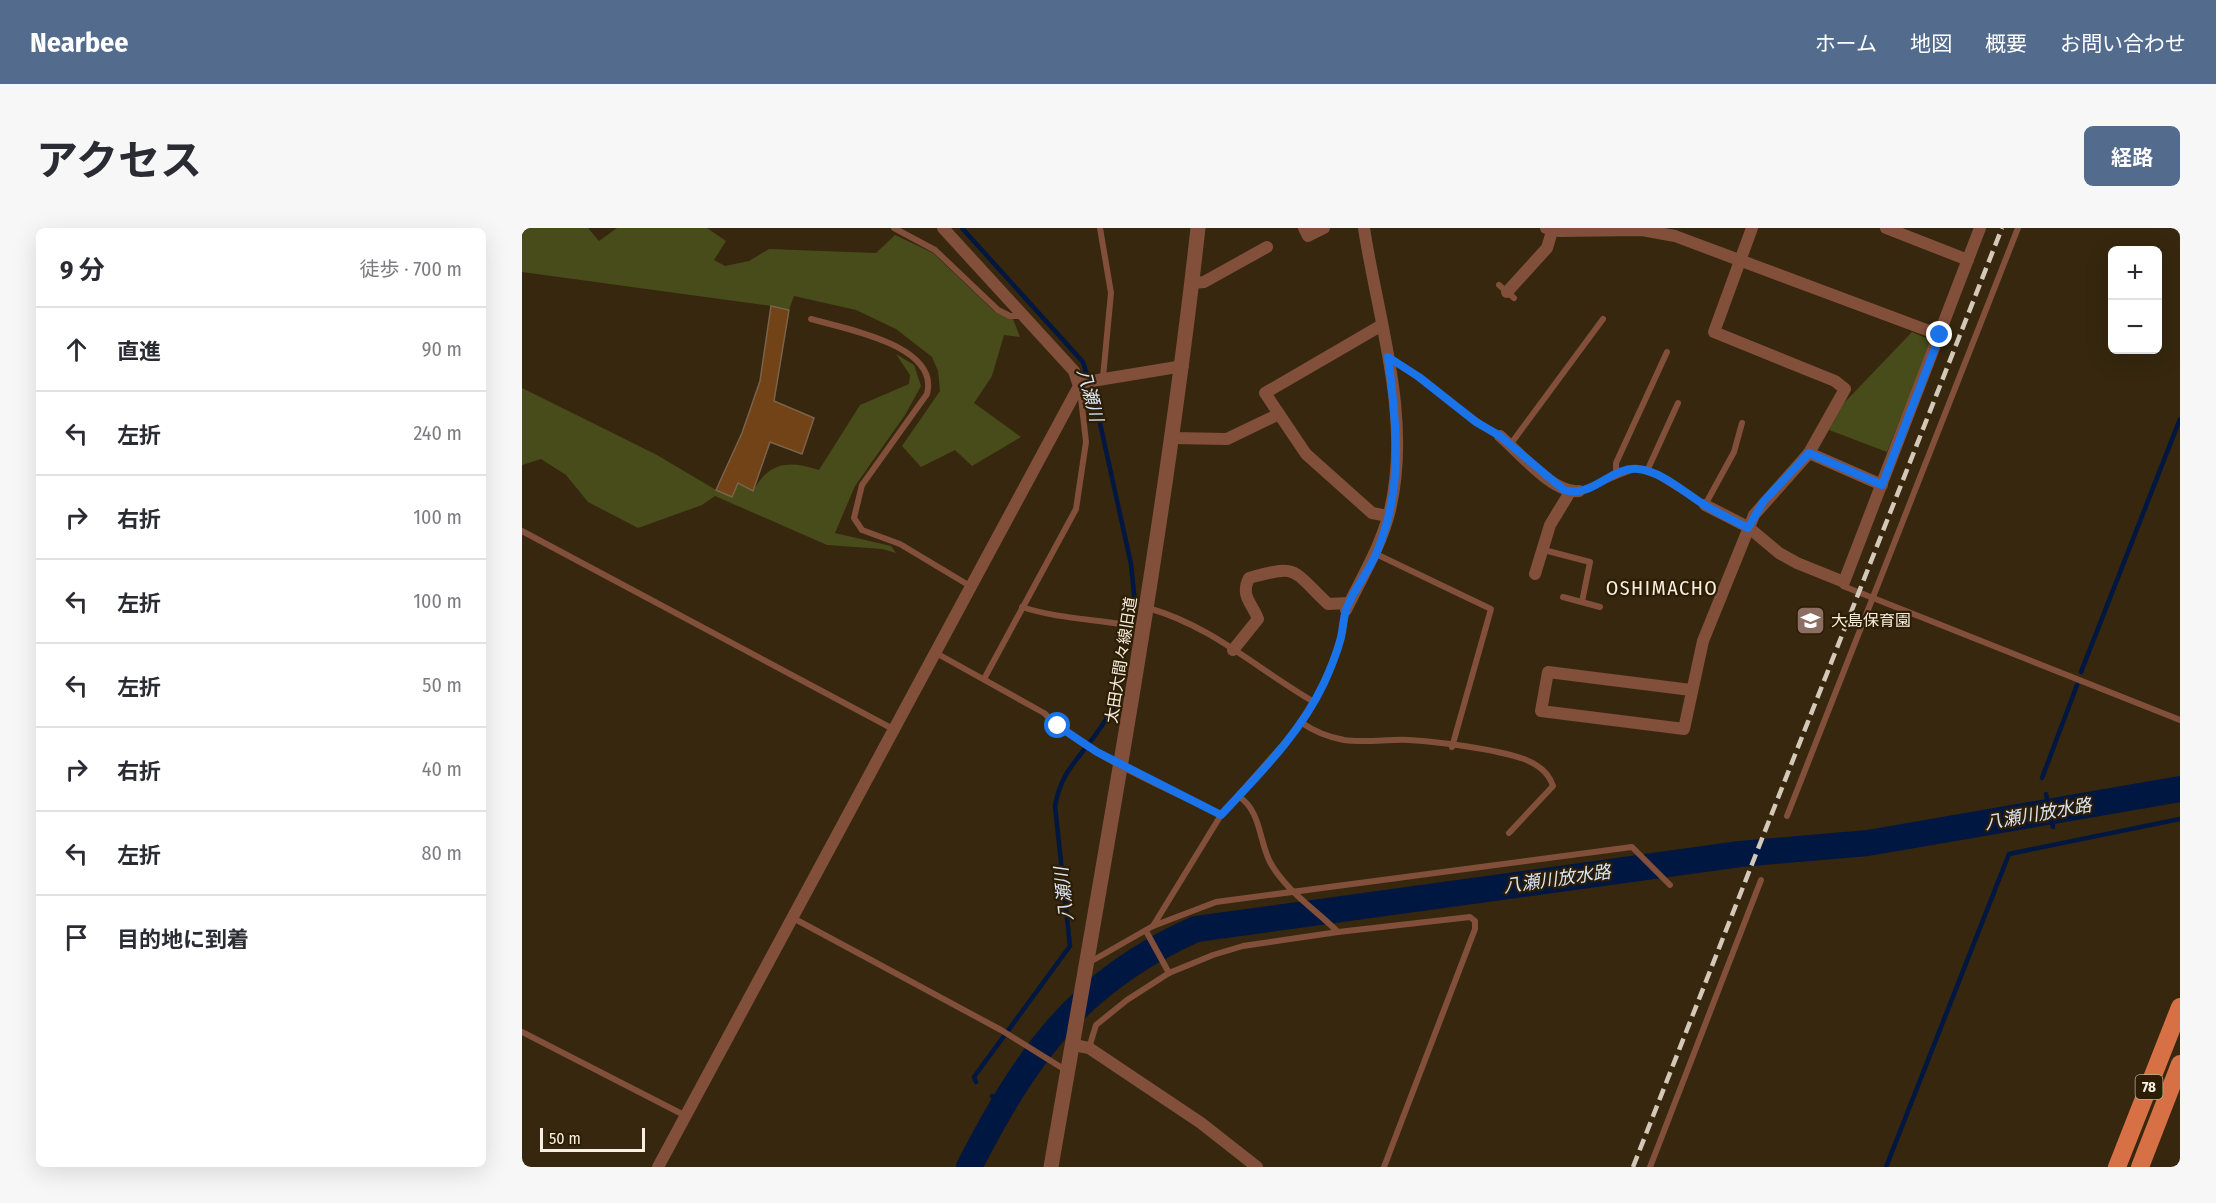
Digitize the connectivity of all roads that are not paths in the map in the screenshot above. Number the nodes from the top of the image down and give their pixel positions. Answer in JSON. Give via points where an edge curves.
{"nodes":[{"id":1,"x":894,"y":228,"type":"edge"},
{"id":2,"x":944,"y":228,"type":"edge"},
{"id":3,"x":1100,"y":228,"type":"edge"},
{"id":4,"x":1198,"y":228,"type":"edge"},
{"id":5,"x":1304,"y":228,"type":"edge"},
{"id":6,"x":1324,"y":228,"type":"edge"},
{"id":7,"x":1364,"y":228,"type":"edge"},
{"id":8,"x":1752,"y":228,"type":"edge"},
{"id":9,"x":1886,"y":228,"type":"edge"},
{"id":10,"x":1980,"y":228,"type":"edge"},
{"id":11,"x":2018,"y":228,"type":"edge"},
{"id":12,"x":1550,"y":229,"type":"edge"},
{"id":13,"x":1267,"y":247,"type":"dead end"},
{"id":14,"x":1739,"y":259,"type":"junction"},
{"id":15,"x":1968,"y":260,"type":"junction"},
{"id":16,"x":1192,"y":284,"type":"junction"},
{"id":17,"x":1506,"y":292,"type":"dead end"},
{"id":18,"x":1025,"y":316,"type":"junction"},
{"id":19,"x":812,"y":319,"type":"dead end"},
{"id":20,"x":1603,"y":319,"type":"dead end"},
{"id":21,"x":1382,"y":326,"type":"junction"},
{"id":22,"x":1940,"y":335,"type":"junction"},
{"id":23,"x":1667,"y":352,"type":"dead end"},
{"id":24,"x":1388,"y":357,"type":"junction"},
{"id":25,"x":1183,"y":366,"type":"junction"},
{"id":26,"x":1100,"y":378,"type":"junction"},
{"id":27,"x":1080,"y":385,"type":"junction"},
{"id":28,"x":1678,"y":403,"type":"dead end"},
{"id":29,"x":1279,"y":414,"type":"junction"},
{"id":30,"x":1743,"y":423,"type":"dead end"},
{"id":31,"x":1500,"y":436,"type":"joint"},
{"id":32,"x":1173,"y":438,"type":"junction"},
{"id":33,"x":1510,"y":445,"type":"junction"},
{"id":34,"x":1809,"y":453,"type":"junction"},
{"id":35,"x":1647,"y":471,"type":"junction"},
{"id":36,"x":1616,"y":474,"type":"junction"},
{"id":37,"x":1882,"y":485,"type":"junction"},
{"id":38,"x":1574,"y":491,"type":"junction"},
{"id":39,"x":1705,"y":506,"type":"junction"},
{"id":40,"x":1388,"y":516,"type":"junction"},
{"id":41,"x":1748,"y":528,"type":"junction"},
{"id":42,"x":522,"y":531,"type":"edge"},
{"id":43,"x":1544,"y":550,"type":"junction"},
{"id":44,"x":1376,"y":554,"type":"junction"},
{"id":45,"x":1535,"y":574,"type":"dead end"},
{"id":46,"x":970,"y":586,"type":"junction"},
{"id":47,"x":1843,"y":586,"type":"dead end"},
{"id":48,"x":1563,"y":597,"type":"dead end"},
{"id":49,"x":1872,"y":599,"type":"junction"},
{"id":50,"x":1582,"y":602,"type":"junction"},
{"id":51,"x":1022,"y":607,"type":"junction"},
{"id":52,"x":1348,"y":607,"type":"junction"},
{"id":53,"x":1600,"y":607,"type":"dead end"},
{"id":54,"x":1148,"y":608,"type":"junction"},
{"id":55,"x":1144,"y":628,"type":"junction"},
{"id":56,"x":1233,"y":650,"type":"junction"},
{"id":57,"x":936,"y":653,"type":"junction"},
{"id":58,"x":984,"y":679,"type":"junction"},
{"id":59,"x":1692,"y":690,"type":"junction"},
{"id":60,"x":1314,"y":702,"type":"junction"},
{"id":61,"x":2180,"y":720,"type":"edge"},
{"id":62,"x":1302,"y":723,"type":"junction"},
{"id":63,"x":893,"y":729,"type":"junction"},
{"id":64,"x":1452,"y":747,"type":"junction"},
{"id":65,"x":1123,"y":765,"type":"junction"},
{"id":66,"x":1238,"y":796,"type":"junction"},
{"id":67,"x":1221,"y":815,"type":"junction"},
{"id":68,"x":1786,"y":816,"type":"dead end"},
{"id":69,"x":1509,"y":833,"type":"dead end"},
{"id":70,"x":1761,"y":880,"type":"dead end"},
{"id":71,"x":1670,"y":885,"type":"dead end"},
{"id":72,"x":1296,"y":893,"type":"junction"},
{"id":73,"x":793,"y":918,"type":"junction"},
{"id":74,"x":1153,"y":926,"type":"junction"},
{"id":75,"x":1336,"y":930,"type":"junction"},
{"id":76,"x":1147,"y":933,"type":"junction"},
{"id":77,"x":1088,"y":967,"type":"junction"},
{"id":78,"x":1167,"y":970,"type":"junction"},
{"id":79,"x":2180,"y":1007,"type":"edge"},
{"id":80,"x":522,"y":1032,"type":"edge"},
{"id":81,"x":1080,"y":1041,"type":"junction"},
{"id":82,"x":2180,"y":1064,"type":"edge"},
{"id":83,"x":1068,"y":1071,"type":"junction"},
{"id":84,"x":686,"y":1116,"type":"junction"},
{"id":85,"x":658,"y":1167,"type":"edge"},
{"id":86,"x":1051,"y":1167,"type":"edge"},
{"id":87,"x":1257,"y":1167,"type":"edge"},
{"id":88,"x":1384,"y":1167,"type":"edge"},
{"id":89,"x":1650,"y":1167,"type":"edge"},
{"id":90,"x":2117,"y":1167,"type":"edge"},
{"id":91,"x":2140,"y":1167,"type":"edge"}],
"edges":[{"from":1,"to":18,"type":"lane","via":[[935,250],[998,310],[1010,316]]},
{"from":2,"to":18,"type":"street"},
{"from":3,"to":26,"type":"lane","via":[[1112,293]]},
{"from":4,"to":16,"type":"street","name":"太田大間々線旧道"},
{"from":5,"to":6,"type":"street","via":[[1308,237]]},
{"from":7,"to":21,"type":"street"},
{"from":8,"to":14,"type":"street"},
{"from":9,"to":15,"type":"street"},
{"from":10,"to":15,"type":"street"},
{"from":11,"to":49,"type":"lane"},
{"from":12,"to":14,"type":"street","via":[[1657,232]]},
{"from":12,"to":17,"type":"street","via":[[1547,248]]},
{"from":13,"to":16,"type":"street","via":[[1204,282]]},
{"from":14,"to":22,"type":"street"},
{"from":14,"to":34,"type":"street","via":[[1714,332],[1842,384],[1845,389]]},
{"from":15,"to":22,"type":"street"},
{"from":16,"to":25,"type":"street","name":"太田大間々線旧道"},
{"from":18,"to":27,"type":"street","via":[[1074,371]]},
{"from":19,"to":46,"type":"lane","via":[[888,342],[922,365],[929,385],[927,394],[862,485],[854,518],[862,530],[900,544]]},
{"from":20,"to":33,"type":"lane"},
{"from":21,"to":24,"type":"street"},
{"from":21,"to":29,"type":"street","via":[[1265,393]]},
{"from":22,"to":37,"type":"street"},
{"from":23,"to":36,"type":"lane","via":[[1616,463]]},
{"from":24,"to":31,"type":"lane"},
{"from":24,"to":40,"type":"street","via":[[1397,469]]},
{"from":25,"to":26,"type":"street"},
{"from":25,"to":32,"type":"street","name":"太田大間々線旧道"},
{"from":26,"to":27,"type":"street"},
{"from":27,"to":46,"type":"street"},
{"from":27,"to":51,"type":"lane","via":[[1086,442],[1076,509]]},
{"from":28,"to":35,"type":"lane"},
{"from":29,"to":32,"type":"street","via":[[1227,439]]},
{"from":29,"to":40,"type":"street","via":[[1306,454],[1372,513]]},
{"from":30,"to":39,"type":"lane","via":[[1734,452]]},
{"from":31,"to":33,"type":"street"},
{"from":32,"to":54,"type":"street","name":"太田大間々線旧道"},
{"from":33,"to":38,"type":"street","via":[[1556,485]]},
{"from":34,"to":37,"type":"street"},
{"from":34,"to":41,"type":"street","via":[[1763,502]]},
{"from":35,"to":36,"type":"lane","via":[[1636,468]]},
{"from":35,"to":39,"type":"lane"},
{"from":36,"to":38,"type":"lane","via":[[1593,487]]},
{"from":37,"to":41,"type":"street","via":[[1844,582],[1797,564]]},
{"from":38,"to":43,"type":"street","via":[[1551,525]]},
{"from":39,"to":41,"type":"street"},
{"from":40,"to":44,"type":"street"},
{"from":41,"to":59,"type":"street","via":[[1703,641]]},
{"from":42,"to":63,"type":"lane"},
{"from":43,"to":45,"type":"street"},
{"from":43,"to":50,"type":"lane","via":[[1590,562]]},
{"from":44,"to":52,"type":"street"},
{"from":44,"to":64,"type":"lane","via":[[1491,609]]},
{"from":46,"to":57,"type":"street"},
{"from":47,"to":49,"type":"lane"},
{"from":48,"to":50,"type":"lane"},
{"from":49,"to":61,"type":"lane"},
{"from":49,"to":68,"type":"lane"},
{"from":50,"to":53,"type":"lane"},
{"from":51,"to":55,"type":"lane","via":[[1062,618]]},
{"from":51,"to":58,"type":"lane"},
{"from":52,"to":56,"type":"street","via":[[1328,604],[1293,570],[1249,578],[1245,596],[1258,619]]},
{"from":52,"to":60,"type":"lane","via":[[1341,640]]},
{"from":54,"to":55,"type":"street","name":"太田大間々線旧道"},
{"from":54,"to":56,"type":"lane","via":[[1201,627]]},
{"from":55,"to":65,"type":"street","name":"太田大間々線旧道"},
{"from":56,"to":60,"type":"lane"},
{"from":57,"to":58,"type":"lane"},
{"from":57,"to":63,"type":"street"},
{"from":58,"to":65,"type":"lane","via":[[1044,713],[1078,741]]},
{"from":59,"to":59,"type":"street","via":[[1548,672],[1541,711],[1684,729]]},
{"from":60,"to":62,"type":"lane"},
{"from":62,"to":64,"type":"lane","via":[[1318,734],[1343,740],[1411,740]]},
{"from":62,"to":66,"type":"lane"},
{"from":63,"to":73,"type":"street"},
{"from":64,"to":69,"type":"lane","via":[[1523,759],[1546,773],[1553,786]]},
{"from":65,"to":67,"type":"lane"},
{"from":65,"to":77,"type":"street","name":"太田大間々線旧道"},
{"from":66,"to":67,"type":"lane"},
{"from":66,"to":72,"type":"lane","via":[[1245,800],[1256,819],[1271,864]]},
{"from":67,"to":74,"type":"lane"},
{"from":70,"to":89,"type":"lane"},
{"from":71,"to":72,"type":"lane","via":[[1632,847]]},
{"from":72,"to":74,"type":"lane","via":[[1216,902]]},
{"from":72,"to":75,"type":"lane"},
{"from":73,"to":83,"type":"lane","via":[[1014,1037]]},
{"from":73,"to":84,"type":"street"},
{"from":74,"to":76,"type":"lane"},
{"from":75,"to":78,"type":"lane","via":[[1243,946]]},
{"from":75,"to":88,"type":"lane","via":[[1470,917],[1475,921]]},
{"from":76,"to":77,"type":"lane"},
{"from":76,"to":78,"type":"lane"},
{"from":77,"to":81,"type":"street","name":"太田大間々線旧道"},
{"from":78,"to":81,"type":"lane"},
{"from":79,"to":90,"type":"main road","number":"78"},
{"from":80,"to":84,"type":"lane"},
{"from":81,"to":83,"type":"street","name":"太田大間々線旧道"},
{"from":81,"to":87,"type":"street","via":[[1201,1123]]},
{"from":82,"to":91,"type":"main road","number":"78"},
{"from":83,"to":86,"type":"street","name":"太田大間々線旧道"},
{"from":84,"to":85,"type":"street"}]}
